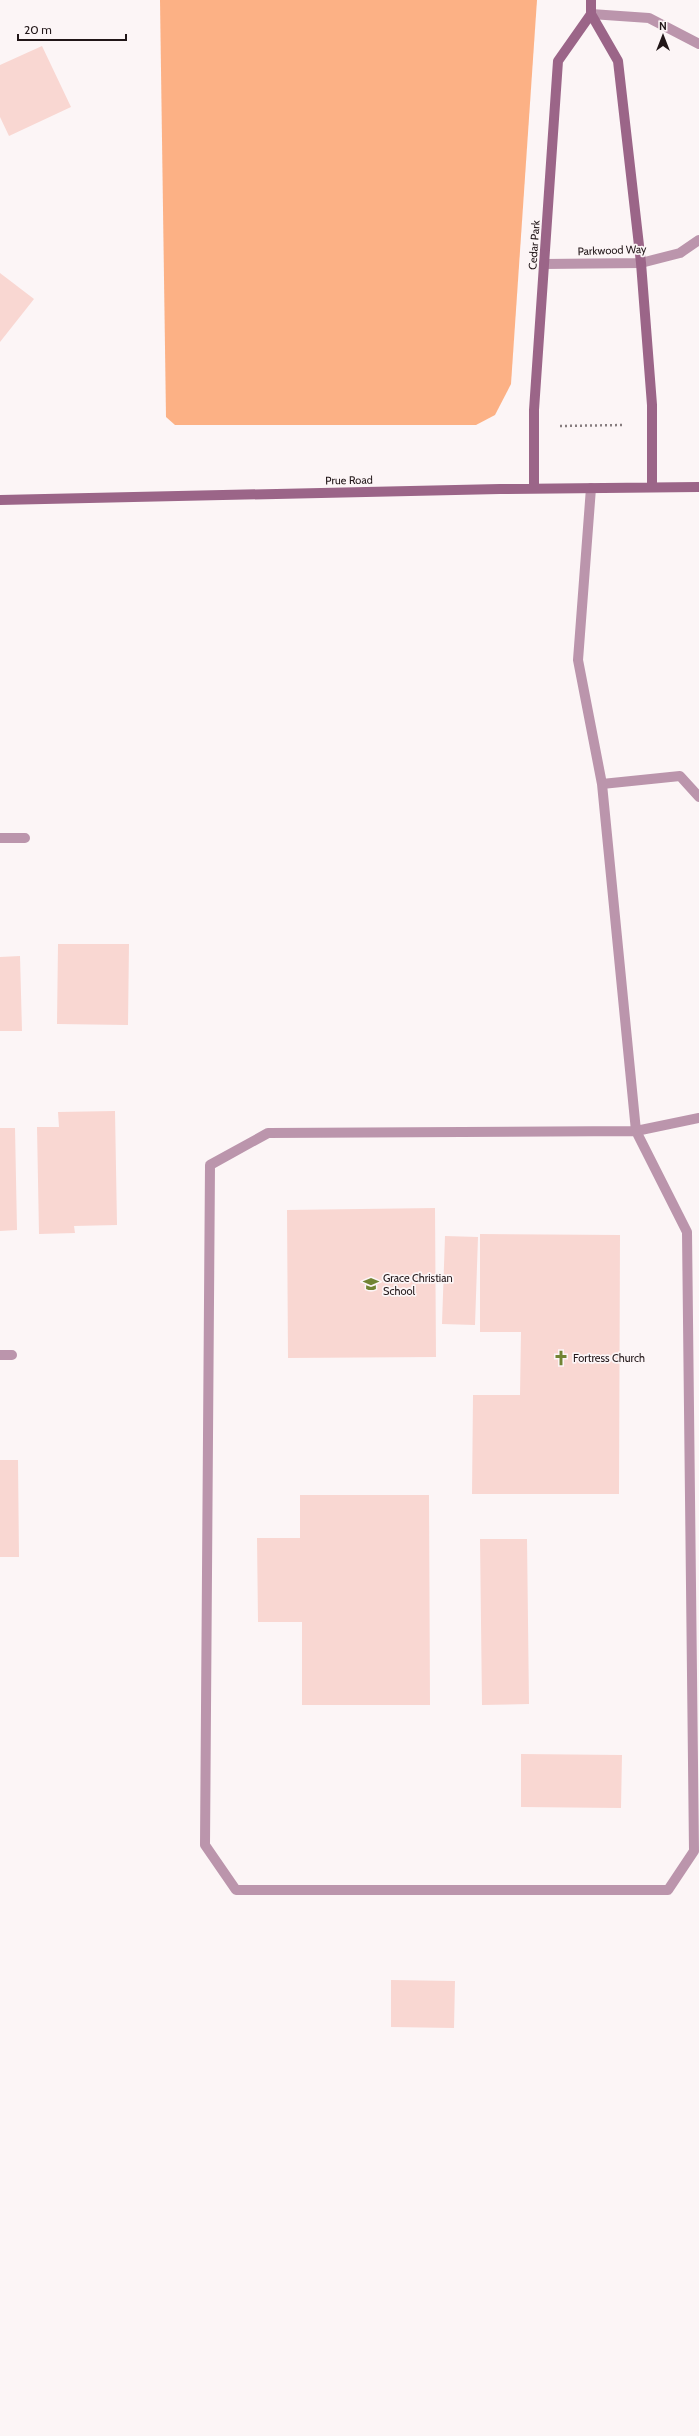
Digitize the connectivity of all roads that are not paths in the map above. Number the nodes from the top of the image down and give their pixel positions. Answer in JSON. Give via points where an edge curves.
{"nodes":[{"id":1,"x":591,"y":0,"type":"edge"},
{"id":2,"x":591,"y":14,"type":"junction"},
{"id":3,"x":699,"y":44,"type":"edge"},
{"id":4,"x":699,"y":240,"type":"edge"},
{"id":5,"x":641,"y":263,"type":"junction"},
{"id":6,"x":544,"y":264,"type":"junction"},
{"id":7,"x":652,"y":487,"type":"junction"},
{"id":8,"x":699,"y":487,"type":"edge"},
{"id":9,"x":534,"y":488,"type":"junction"},
{"id":10,"x":591,"y":488,"type":"junction"},
{"id":11,"x":0,"y":500,"type":"edge"},
{"id":12,"x":602,"y":784,"type":"junction"},
{"id":13,"x":699,"y":797,"type":"edge"},
{"id":14,"x":0,"y":838,"type":"edge"},
{"id":15,"x":25,"y":838,"type":"dead end"},
{"id":16,"x":699,"y":1118,"type":"edge"},
{"id":17,"x":636,"y":1131,"type":"junction"},
{"id":18,"x":0,"y":1355,"type":"edge"},
{"id":19,"x":12,"y":1355,"type":"dead end"}],
"edges":[{"from":1,"to":2,"type":"street"},
{"from":2,"to":3,"type":"street","via":[[649,18]]},
{"from":2,"to":5,"type":"street","via":[[618,61]]},
{"from":2,"to":6,"type":"street","name":"Cedar Park","via":[[558,61]]},
{"from":4,"to":5,"type":"street","name":"Parkwood Way","via":[[680,254]]},
{"from":5,"to":6,"type":"street","name":"Parkwood Way"},
{"from":5,"to":7,"type":"street","via":[[652,405]]},
{"from":6,"to":9,"type":"street","name":"Cedar Park","via":[[534,410]]},
{"from":7,"to":8,"type":"street","name":"Prue Road"},
{"from":7,"to":10,"type":"street","name":"Prue Road"},
{"from":9,"to":10,"type":"street","name":"Prue Road"},
{"from":9,"to":11,"type":"street","name":"Prue Road"},
{"from":10,"to":12,"type":"street","via":[[578,660]]},
{"from":12,"to":13,"type":"street","via":[[680,776]]},
{"from":12,"to":17,"type":"street"},
{"from":14,"to":15,"type":"street"},
{"from":16,"to":17,"type":"street"},
{"from":17,"to":17,"type":"street","via":[[687,1232],[694,1851],[668,1890],[236,1890],[205,1845],[210,1166],[268,1133]]},
{"from":18,"to":19,"type":"street"}]}
